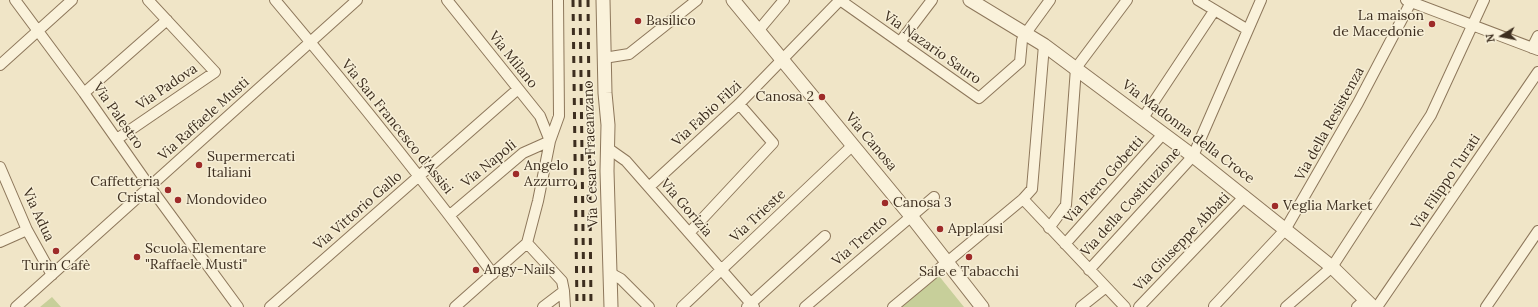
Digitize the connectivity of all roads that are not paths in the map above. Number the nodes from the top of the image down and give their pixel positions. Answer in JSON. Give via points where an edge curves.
{"nodes":[{"id":1,"x":15,"y":0,"type":"edge"},
{"id":2,"x":72,"y":0,"type":"edge"},
{"id":3,"x":148,"y":0,"type":"edge"},
{"id":4,"x":274,"y":0,"type":"edge"},
{"id":5,"x":357,"y":0,"type":"edge"},
{"id":6,"x":447,"y":0,"type":"edge"},
{"id":7,"x":558,"y":0,"type":"edge"},
{"id":8,"x":603,"y":0,"type":"edge"},
{"id":9,"x":697,"y":0,"type":"edge"},
{"id":10,"x":733,"y":0,"type":"edge"},
{"id":11,"x":784,"y":0,"type":"edge"},
{"id":12,"x":840,"y":0,"type":"edge"},
{"id":13,"x":932,"y":0,"type":"edge"},
{"id":14,"x":1050,"y":0,"type":"edge"},
{"id":15,"x":1127,"y":0,"type":"edge"},
{"id":16,"x":1199,"y":0,"type":"edge"},
{"id":17,"x":1261,"y":0,"type":"edge"},
{"id":18,"x":1437,"y":0,"type":"edge"},
{"id":19,"x":1484,"y":0,"type":"edge"},
{"id":20,"x":974,"y":1,"type":"edge"},
{"id":21,"x":1409,"y":1,"type":"edge"},
{"id":22,"x":1433,"y":10,"type":"junction"},
{"id":23,"x":1214,"y":11,"type":"junction"},
{"id":24,"x":167,"y":20,"type":"junction"},
{"id":25,"x":1472,"y":26,"type":"junction"},
{"id":26,"x":1248,"y":30,"type":"junction"},
{"id":27,"x":38,"y":31,"type":"junction"},
{"id":28,"x":758,"y":31,"type":"junction"},
{"id":29,"x":1027,"y":34,"type":"junction"},
{"id":30,"x":1538,"y":36,"type":"edge"},
{"id":31,"x":900,"y":42,"type":"junction"},
{"id":32,"x":311,"y":43,"type":"junction"},
{"id":33,"x":1044,"y":45,"type":"junction"},
{"id":34,"x":1535,"y":49,"type":"edge"},
{"id":35,"x":604,"y":58,"type":"junction"},
{"id":36,"x":782,"y":61,"type":"junction"},
{"id":37,"x":0,"y":65,"type":"edge"},
{"id":38,"x":1076,"y":68,"type":"junction"},
{"id":39,"x":1538,"y":72,"type":"edge"},
{"id":40,"x":518,"y":89,"type":"junction"},
{"id":41,"x":84,"y":93,"type":"junction"},
{"id":42,"x":739,"y":104,"type":"junction"},
{"id":43,"x":1143,"y":118,"type":"junction"},
{"id":44,"x":1163,"y":134,"type":"junction"},
{"id":45,"x":117,"y":139,"type":"junction"},
{"id":46,"x":550,"y":141,"type":"junction"},
{"id":47,"x":853,"y":145,"type":"junction"},
{"id":48,"x":609,"y":149,"type":"junction"},
{"id":49,"x":1193,"y":156,"type":"junction"},
{"id":50,"x":0,"y":167,"type":"edge"},
{"id":51,"x":419,"y":176,"type":"junction"},
{"id":52,"x":150,"y":187,"type":"junction"},
{"id":53,"x":649,"y":187,"type":"junction"},
{"id":54,"x":1245,"y":196,"type":"junction"},
{"id":55,"x":934,"y":197,"type":"dead end"},
{"id":56,"x":1023,"y":199,"type":"junction"},
{"id":57,"x":450,"y":215,"type":"junction"},
{"id":58,"x":911,"y":216,"type":"junction"},
{"id":59,"x":1049,"y":228,"type":"junction"},
{"id":60,"x":27,"y":230,"type":"junction"},
{"id":61,"x":1286,"y":230,"type":"junction"},
{"id":62,"x":1538,"y":231,"type":"edge"},
{"id":63,"x":690,"y":232,"type":"junction"},
{"id":64,"x":825,"y":236,"type":"dead end"},
{"id":65,"x":0,"y":242,"type":"edge"},
{"id":66,"x":527,"y":243,"type":"junction"},
{"id":67,"x":1065,"y":244,"type":"junction"},
{"id":68,"x":947,"y":263,"type":"junction"},
{"id":69,"x":1332,"y":267,"type":"junction"},
{"id":70,"x":721,"y":270,"type":"junction"},
{"id":71,"x":1089,"y":270,"type":"junction"},
{"id":72,"x":610,"y":273,"type":"junction"},
{"id":73,"x":493,"y":274,"type":"junction"},
{"id":74,"x":52,"y":275,"type":"junction"},
{"id":75,"x":1106,"y":287,"type":"junction"},
{"id":76,"x":564,"y":291,"type":"junction"},
{"id":77,"x":1365,"y":304,"type":"edge"},
{"id":78,"x":751,"y":306,"type":"edge"},
{"id":79,"x":1214,"y":306,"type":"dead end"},
{"id":80,"x":16,"y":307,"type":"edge"},
{"id":81,"x":238,"y":307,"type":"edge"},
{"id":82,"x":270,"y":307,"type":"edge"},
{"id":83,"x":455,"y":307,"type":"edge"},
{"id":84,"x":543,"y":307,"type":"edge"},
{"id":85,"x":564,"y":307,"type":"edge"},
{"id":86,"x":611,"y":307,"type":"edge"},
{"id":87,"x":649,"y":307,"type":"edge"},
{"id":88,"x":682,"y":307,"type":"edge"},
{"id":89,"x":805,"y":307,"type":"edge"},
{"id":90,"x":893,"y":307,"type":"edge"},
{"id":91,"x":982,"y":307,"type":"edge"},
{"id":92,"x":1081,"y":307,"type":"edge"},
{"id":93,"x":1126,"y":307,"type":"edge"},
{"id":94,"x":1139,"y":307,"type":"edge"},
{"id":95,"x":1286,"y":307,"type":"edge"},
{"id":96,"x":1377,"y":307,"type":"edge"},
{"id":97,"x":1486,"y":307,"type":"edge"}],
"edges":[{"from":1,"to":27,"type":"street","name":"Via Palestro"},
{"from":2,"to":27,"type":"street"},
{"from":3,"to":24,"type":"street","name":"Via Padova"},
{"from":4,"to":32,"type":"street","name":"Via San Francesco d'Assisi"},
{"from":5,"to":32,"type":"street","name":"Via Raffaele Musti"},
{"from":6,"to":40,"type":"street","name":"Via Milano"},
{"from":7,"to":46,"type":"street","via":[[559,116]]},
{"from":8,"to":35,"type":"street","name":"Via Cesare Fracanzano"},
{"from":9,"to":35,"type":"street","via":[[629,54]]},
{"from":10,"to":28,"type":"street","name":"Via Canosa"},
{"from":11,"to":28,"type":"street"},
{"from":12,"to":31,"type":"street","name":"Via Nazario Sauro"},
{"from":12,"to":36,"type":"street","name":"Via Fabio Filzi"},
{"from":13,"to":31,"type":"street"},
{"from":14,"to":29,"type":"street"},
{"from":15,"to":38,"type":"street"},
{"from":16,"to":23,"type":"street"},
{"from":17,"to":26,"type":"street","name":"Via della Costituzione"},
{"from":18,"to":22,"type":"street"},
{"from":19,"to":25,"type":"street"},
{"from":20,"to":29,"type":"street","name":"Via Madonna della Croce"},
{"from":21,"to":22,"type":"street"},
{"from":21,"to":61,"type":"street","name":"Via della Resistenza","via":[[1358,103]]},
{"from":22,"to":25,"type":"street"},
{"from":23,"to":26,"type":"street"},
{"from":23,"to":43,"type":"street"},
{"from":24,"to":41,"type":"street"},
{"from":24,"to":45,"type":"street","name":"Via Padova","via":[[215,72]]},
{"from":25,"to":34,"type":"street"},
{"from":25,"to":69,"type":"street","via":[[1430,116]]},
{"from":26,"to":49,"type":"street","name":"Via della Costituzione"},
{"from":27,"to":37,"type":"street"},
{"from":27,"to":41,"type":"street","name":"Via Palestro"},
{"from":28,"to":36,"type":"street","name":"Via Canosa"},
{"from":29,"to":31,"type":"street","name":"Via Nazario Sauro","via":[[1022,40],[1020,62],[979,98]]},
{"from":29,"to":33,"type":"street","name":"Via Madonna della Croce"},
{"from":30,"to":34,"type":"street"},
{"from":32,"to":51,"type":"street","name":"Via San Francesco d'Assisi"},
{"from":32,"to":52,"type":"street","name":"Via Raffaele Musti"},
{"from":33,"to":38,"type":"street","name":"Via Madonna della Croce"},
{"from":33,"to":56,"type":"street","via":[[1032,189]]},
{"from":35,"to":48,"type":"street","name":"Via Cesare Fracanzano"},
{"from":36,"to":42,"type":"street","name":"Via Fabio Filzi"},
{"from":36,"to":47,"type":"street","name":"Via Canosa"},
{"from":38,"to":43,"type":"street","name":"Via Madonna della Croce"},
{"from":38,"to":59,"type":"street","via":[[1066,205]]},
{"from":39,"to":96,"type":"street","name":"Via Filippo Turati"},
{"from":40,"to":46,"type":"street","name":"Via Milano","via":[[540,116]]},
{"from":40,"to":51,"type":"street","name":"Via Vittorio Gallo"},
{"from":41,"to":45,"type":"street","name":"Via Palestro"},
{"from":42,"to":53,"type":"street","name":"Via Fabio Filzi"},
{"from":42,"to":63,"type":"street","via":[[773,143]]},
{"from":43,"to":44,"type":"street","name":"Via Madonna della Croce"},
{"from":44,"to":49,"type":"street","name":"Via Madonna della Croce"},
{"from":44,"to":67,"type":"street","name":"Via Piero Gobetti"},
{"from":45,"to":52,"type":"street","name":"Via Palestro"},
{"from":46,"to":57,"type":"street","name":"Via Napoli","via":[[522,153]]},
{"from":46,"to":66,"type":"street"},
{"from":47,"to":58,"type":"street","name":"Via Canosa"},
{"from":47,"to":70,"type":"street","name":"Via Trieste"},
{"from":48,"to":53,"type":"street","name":"Via Gorizia","via":[[626,161]]},
{"from":48,"to":72,"type":"street","name":"Via Cesare Fracanzano","via":[[607,171]]},
{"from":49,"to":54,"type":"street","name":"Via Madonna della Croce"},
{"from":49,"to":71,"type":"street","name":"Via della Costituzione"},
{"from":50,"to":60,"type":"street","name":"Via Adua"},
{"from":51,"to":57,"type":"street","name":"Via San Francesco d'Assisi"},
{"from":51,"to":82,"type":"street","name":"Via Vittorio Gallo"},
{"from":52,"to":74,"type":"street","name":"Via Raffaele Musti"},
{"from":52,"to":81,"type":"street","name":"Via Palestro"},
{"from":53,"to":63,"type":"street","name":"Via Gorizia"},
{"from":54,"to":61,"type":"street","name":"Via Madonna della Croce"},
{"from":54,"to":94,"type":"street","name":"Via Giuseppe Abbati"},
{"from":55,"to":58,"type":"street","name":"Via Trento"},
{"from":56,"to":59,"type":"street"},
{"from":56,"to":68,"type":"street"},
{"from":57,"to":73,"type":"street","name":"Via San Francesco d'Assisi"},
{"from":58,"to":68,"type":"street","name":"Via Canosa"},
{"from":58,"to":89,"type":"street","name":"Via Trento"},
{"from":59,"to":67,"type":"street"},
{"from":60,"to":65,"type":"street"},
{"from":60,"to":74,"type":"street","name":"Via Adua"},
{"from":61,"to":69,"type":"street","name":"Via Madonna della Croce"},
{"from":61,"to":79,"type":"street","name":"Via della Resistenza"},
{"from":62,"to":97,"type":"street"},
{"from":63,"to":70,"type":"street","name":"Via Gorizia"},
{"from":64,"to":78,"type":"street"},
{"from":66,"to":73,"type":"street"},
{"from":66,"to":76,"type":"street","via":[[562,281]]},
{"from":67,"to":71,"type":"street"},
{"from":68,"to":90,"type":"street"},
{"from":68,"to":91,"type":"street","name":"Via Canosa"},
{"from":69,"to":77,"type":"street","name":"Via Madonna della Croce"},
{"from":69,"to":95,"type":"street"},
{"from":70,"to":78,"type":"street","name":"Via Gorizia"},
{"from":70,"to":88,"type":"street","name":"Via Trieste"},
{"from":71,"to":75,"type":"street"},
{"from":72,"to":86,"type":"street","name":"Via Cesare Fracanzano"},
{"from":72,"to":87,"type":"street","via":[[621,279]]},
{"from":73,"to":83,"type":"street"},
{"from":74,"to":80,"type":"street","name":"Via Raffaele Musti"},
{"from":75,"to":92,"type":"street"},
{"from":75,"to":93,"type":"street"},
{"from":76,"to":84,"type":"street"},
{"from":76,"to":85,"type":"street"}]}
